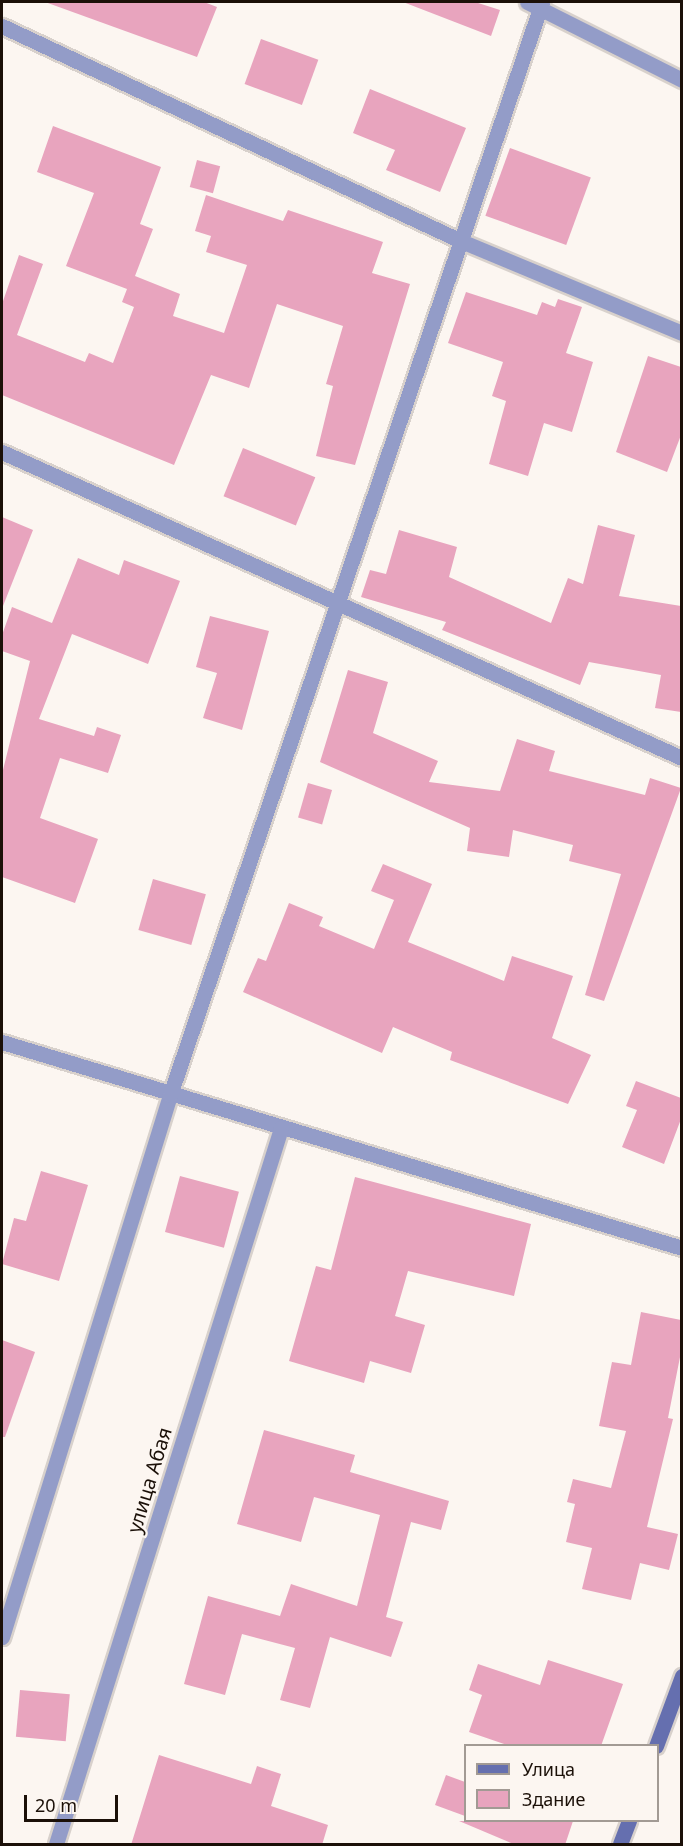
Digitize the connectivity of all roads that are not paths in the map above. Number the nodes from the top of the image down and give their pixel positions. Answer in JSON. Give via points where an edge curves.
{"nodes":[{"id":1,"x":537,"y":3,"type":"edge"},
{"id":2,"x":2,"y":26,"type":"edge"},
{"id":3,"x":681,"y":80,"type":"edge"},
{"id":4,"x":461,"y":241,"type":"junction"},
{"id":5,"x":681,"y":333,"type":"edge"},
{"id":6,"x":2,"y":452,"type":"edge"},
{"id":7,"x":334,"y":602,"type":"junction"},
{"id":8,"x":681,"y":758,"type":"edge"},
{"id":9,"x":2,"y":1042,"type":"edge"},
{"id":10,"x":170,"y":1095,"type":"junction"},
{"id":11,"x":281,"y":1128,"type":"junction"},
{"id":12,"x":681,"y":1248,"type":"edge"},
{"id":13,"x":2,"y":1637,"type":"edge"},
{"id":14,"x":681,"y":1676,"type":"edge"},
{"id":15,"x":657,"y":1744,"type":"edge"},
{"id":16,"x":629,"y":1822,"type":"edge"},
{"id":17,"x":56,"y":1845,"type":"edge"},
{"id":18,"x":620,"y":1845,"type":"edge"}],
"edges":[{"from":1,"to":3,"type":"street"},
{"from":1,"to":4,"type":"street"},
{"from":2,"to":4,"type":"street"},
{"from":4,"to":5,"type":"street"},
{"from":4,"to":7,"type":"street"},
{"from":6,"to":7,"type":"street"},
{"from":7,"to":8,"type":"street"},
{"from":7,"to":10,"type":"street"},
{"from":9,"to":10,"type":"street"},
{"from":10,"to":11,"type":"street"},
{"from":10,"to":13,"type":"street"},
{"from":11,"to":12,"type":"street"},
{"from":11,"to":17,"type":"street","name":"улица Абая"},
{"from":14,"to":15,"type":"main road"},
{"from":16,"to":18,"type":"main road"}]}
